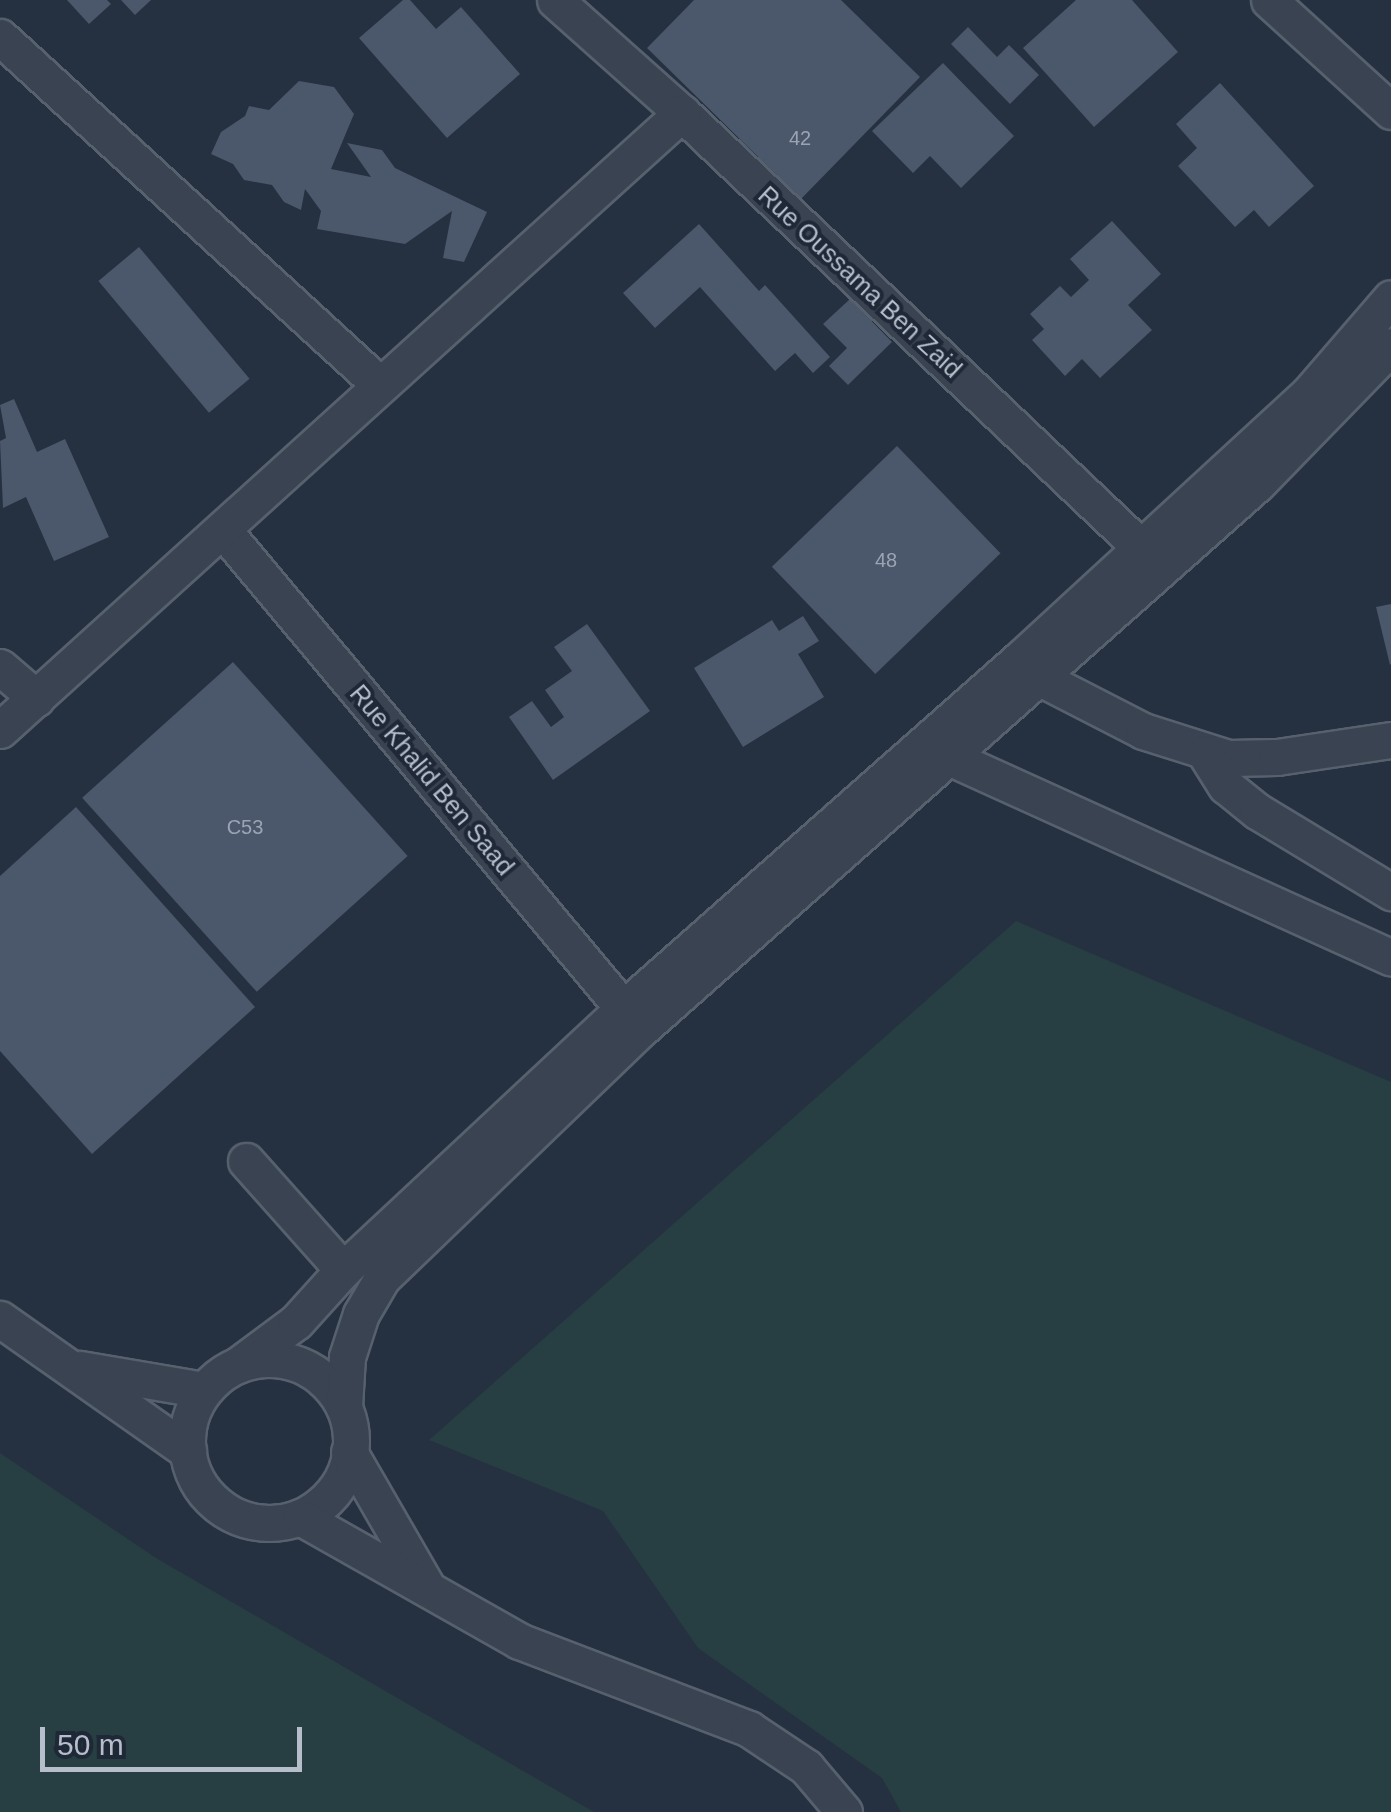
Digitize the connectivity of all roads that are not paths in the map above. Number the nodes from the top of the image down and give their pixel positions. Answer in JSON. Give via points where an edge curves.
{"nodes":[{"id":1,"x":555,"y":0,"type":"edge"},
{"id":2,"x":1270,"y":0,"type":"edge"},
{"id":3,"x":0,"y":37,"type":"edge"},
{"id":4,"x":1391,"y":110,"type":"edge"},
{"id":5,"x":682,"y":113,"type":"junction"},
{"id":6,"x":1391,"y":298,"type":"edge"},
{"id":7,"x":1391,"y":346,"type":"edge"},
{"id":8,"x":380,"y":384,"type":"junction"},
{"id":9,"x":223,"y":530,"type":"junction"},
{"id":10,"x":1151,"y":557,"type":"junction"},
{"id":11,"x":0,"y":667,"type":"edge"},
{"id":12,"x":1030,"y":668,"type":"junction"},
{"id":13,"x":36,"y":698,"type":"junction"},
{"id":14,"x":0,"y":730,"type":"edge"},
{"id":15,"x":1391,"y":740,"type":"edge"},
{"id":16,"x":941,"y":748,"type":"junction"},
{"id":17,"x":1206,"y":753,"type":"junction"},
{"id":18,"x":1391,"y":892,"type":"edge"},
{"id":19,"x":1391,"y":958,"type":"edge"},
{"id":20,"x":632,"y":1019,"type":"junction"},
{"id":21,"x":246,"y":1161,"type":"dead end"},
{"id":22,"x":344,"y":1270,"type":"junction"},
{"id":23,"x":0,"y":1319,"type":"edge"},
{"id":24,"x":238,"y":1365,"type":"junction"},
{"id":25,"x":69,"y":1367,"type":"junction"},
{"id":26,"x":204,"y":1390,"type":"junction"},
{"id":27,"x":344,"y":1407,"type":"junction"},
{"id":28,"x":188,"y":1451,"type":"junction"},
{"id":29,"x":349,"y":1452,"type":"junction"},
{"id":30,"x":300,"y":1517,"type":"junction"},
{"id":31,"x":428,"y":1589,"type":"junction"},
{"id":32,"x":844,"y":1812,"type":"edge"}],
"edges":[{"from":1,"to":5,"type":"street","name":"Rue Oussama Ben Zaid"},
{"from":2,"to":4,"type":"street"},
{"from":3,"to":8,"type":"street"},
{"from":5,"to":8,"type":"street"},
{"from":5,"to":10,"type":"street","name":"Rue Oussama Ben Zaid"},
{"from":6,"to":10,"type":"street","via":[[1310,393]]},
{"from":7,"to":10,"type":"street","via":[[1310,434]]},
{"from":8,"to":9,"type":"street"},
{"from":9,"to":13,"type":"street"},
{"from":9,"to":20,"type":"street","name":"Rue Khalid Ben Saad"},
{"from":10,"to":12,"type":"street"},
{"from":11,"to":13,"type":"street"},
{"from":12,"to":16,"type":"street"},
{"from":12,"to":17,"type":"street","via":[[1143,731]]},
{"from":13,"to":14,"type":"street"},
{"from":15,"to":17,"type":"street","via":[[1276,757]]},
{"from":16,"to":19,"type":"street"},
{"from":16,"to":20,"type":"street"},
{"from":17,"to":18,"type":"street","via":[[1226,786],[1257,811]]},
{"from":20,"to":22,"type":"street"},
{"from":20,"to":27,"type":"street","via":[[382,1278],[360,1314],[346,1357]]},
{"from":21,"to":22,"type":"street"},
{"from":22,"to":24,"type":"street","via":[[296,1322]]},
{"from":23,"to":25,"type":"street"},
{"from":24,"to":26,"type":"street"},
{"from":24,"to":27,"type":"street","via":[[280,1359],[301,1365],[320,1376]]},
{"from":25,"to":26,"type":"street"},
{"from":25,"to":28,"type":"street"},
{"from":26,"to":28,"type":"street"},
{"from":27,"to":29,"type":"street"},
{"from":28,"to":30,"type":"street","via":[[204,1490],[221,1508],[258,1523]]},
{"from":29,"to":30,"type":"street","via":[[334,1492]]},
{"from":29,"to":31,"type":"street"},
{"from":30,"to":31,"type":"street"},
{"from":31,"to":32,"type":"street","via":[[520,1642],[749,1729],[806,1767]]}]}
